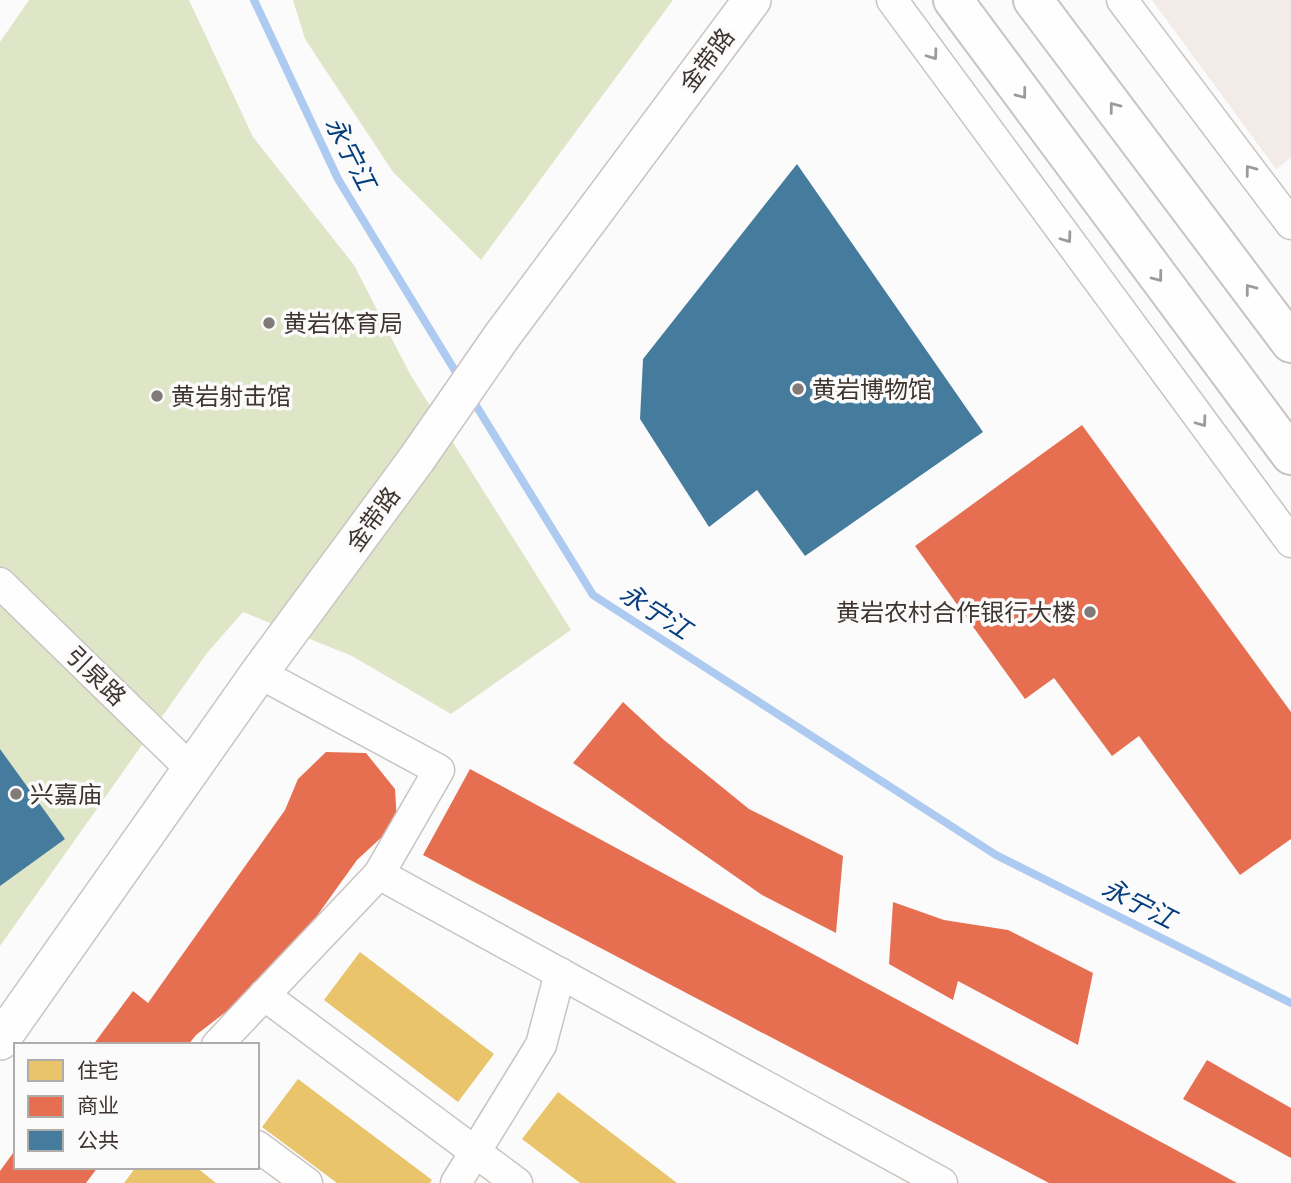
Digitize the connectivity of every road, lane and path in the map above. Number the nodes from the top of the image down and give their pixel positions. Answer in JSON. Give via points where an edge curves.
{"nodes":[{"id":1,"x":752,"y":0,"type":"edge"},
{"id":2,"x":892,"y":0,"type":"edge"},
{"id":3,"x":953,"y":0,"type":"edge"},
{"id":4,"x":1034,"y":0,"type":"edge"},
{"id":5,"x":1122,"y":0,"type":"edge"},
{"id":6,"x":1291,"y":224,"type":"edge"},
{"id":7,"x":1291,"y":343,"type":"edge"},
{"id":8,"x":1291,"y":455,"type":"edge"},
{"id":9,"x":1291,"y":542,"type":"edge"},
{"id":10,"x":0,"y":583,"type":"edge"},
{"id":11,"x":259,"y":673,"type":"junction"},
{"id":12,"x":192,"y":770,"type":"junction"},
{"id":13,"x":379,"y":874,"type":"junction"},
{"id":14,"x":560,"y":973,"type":"junction"},
{"id":15,"x":264,"y":995,"type":"junction"},
{"id":16,"x":0,"y":1041,"type":"edge"},
{"id":17,"x":219,"y":1043,"type":"edge"},
{"id":18,"x":259,"y":1147,"type":"edge"},
{"id":19,"x":475,"y":1151,"type":"junction"},
{"id":20,"x":307,"y":1183,"type":"edge"},
{"id":21,"x":456,"y":1183,"type":"edge"},
{"id":22,"x":517,"y":1183,"type":"edge"},
{"id":23,"x":942,"y":1183,"type":"edge"}],
"edges":[{"from":1,"to":11,"type":"main road","name":"金带路"},
{"from":2,"to":9,"type":"street","one_way":true},
{"from":3,"to":8,"type":"highway","one_way":true},
{"from":7,"to":4,"type":"highway","one_way":true},
{"from":6,"to":5,"type":"street","one_way":true},
{"from":10,"to":12,"type":"street","name":"引泉路"},
{"from":11,"to":12,"type":"main road","name":"金带路"},
{"from":11,"to":13,"type":"street","via":[[439,770]]},
{"from":12,"to":16,"type":"main road","name":"金带路"},
{"from":13,"to":14,"type":"street"},
{"from":13,"to":15,"type":"street"},
{"from":14,"to":19,"type":"street","via":[[541,1045]]},
{"from":14,"to":23,"type":"street"},
{"from":15,"to":17,"type":"street"},
{"from":15,"to":19,"type":"street"},
{"from":18,"to":20,"type":"street"},
{"from":19,"to":21,"type":"street"},
{"from":19,"to":22,"type":"street"}]}
